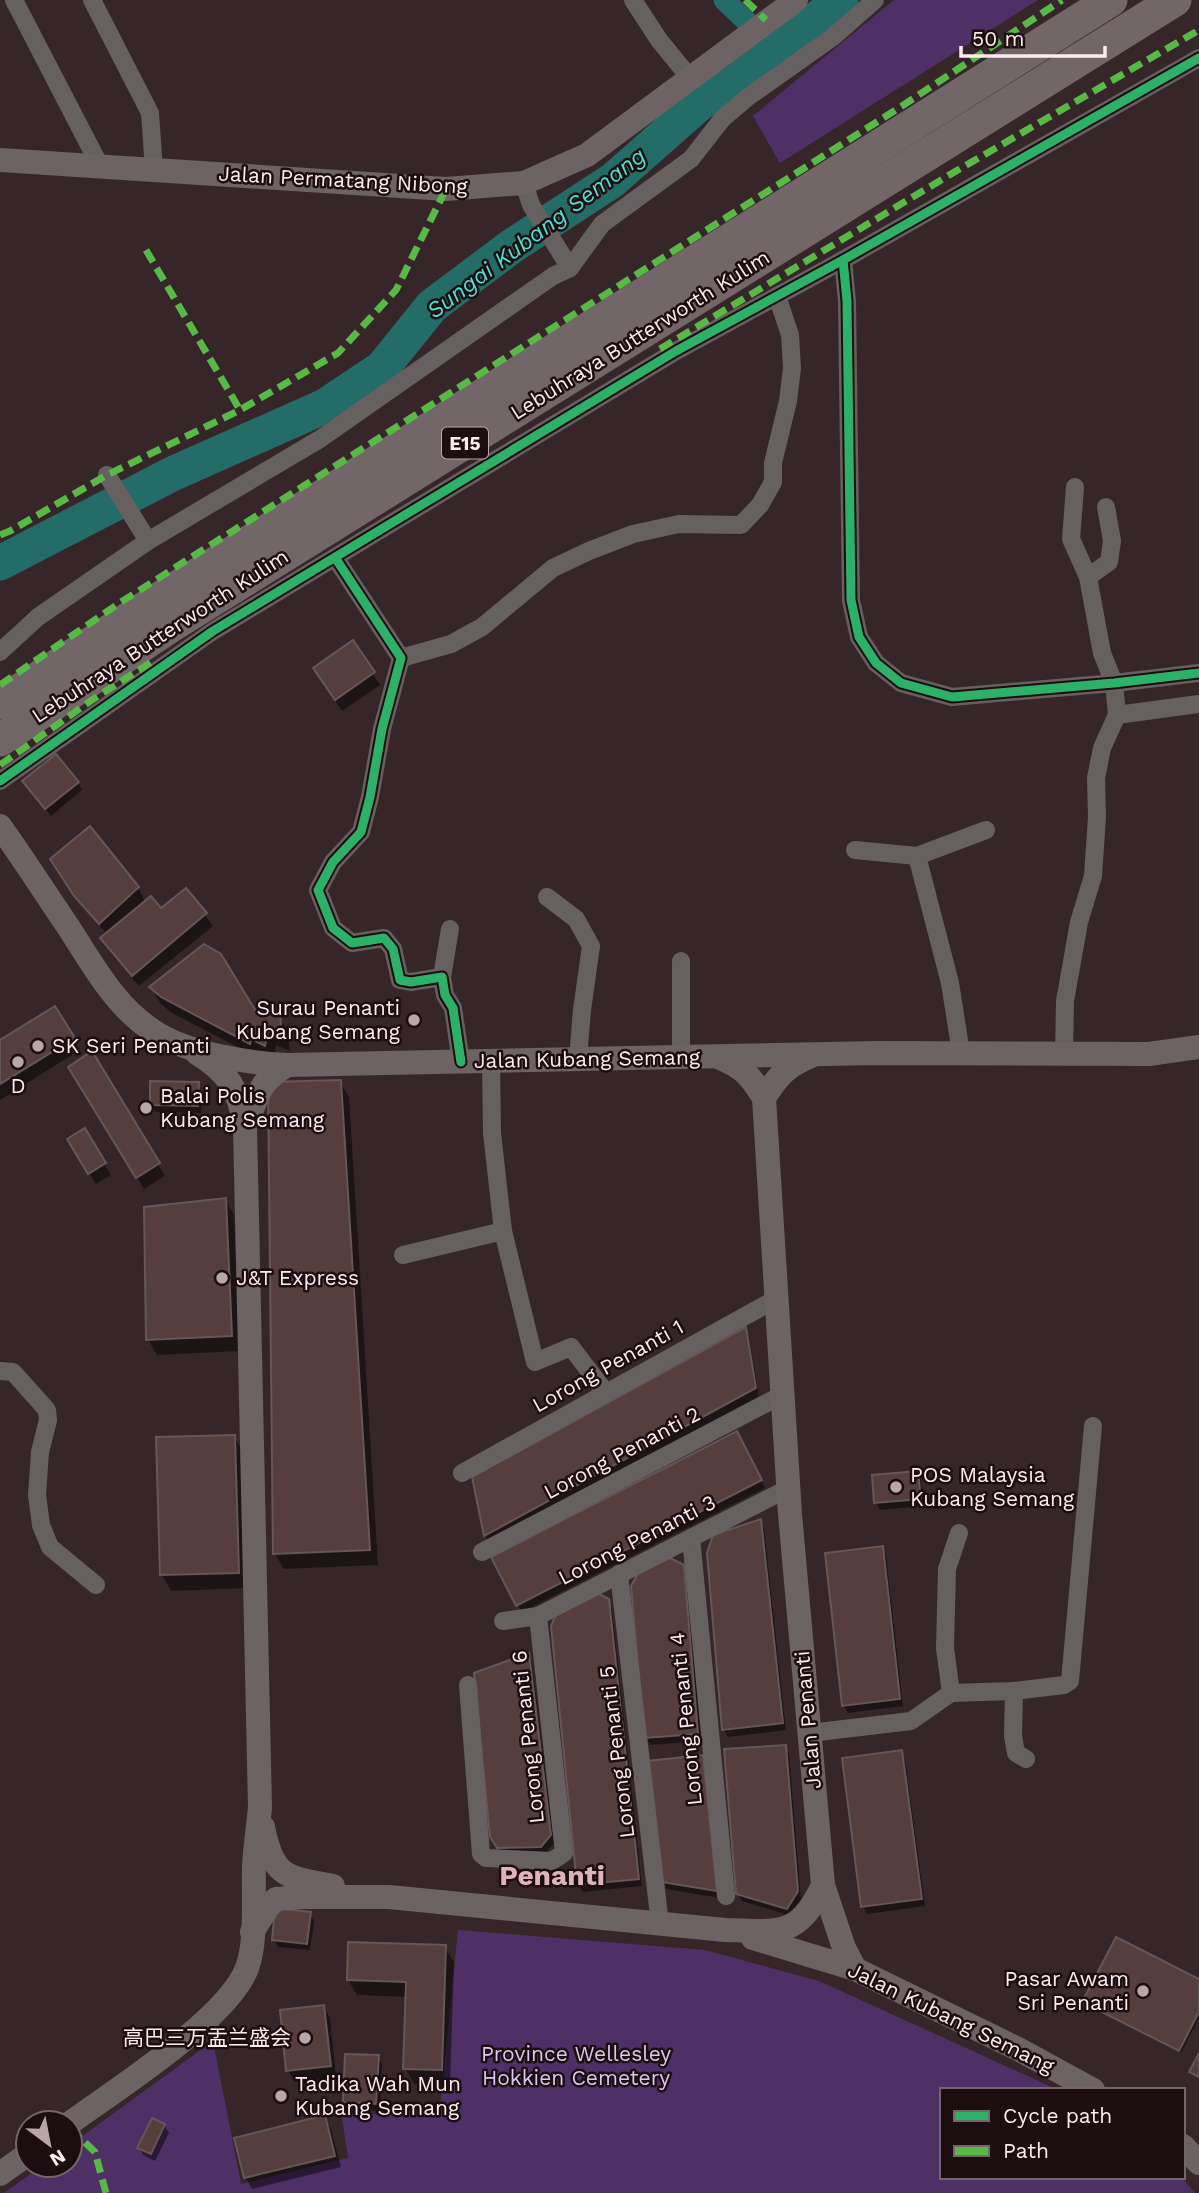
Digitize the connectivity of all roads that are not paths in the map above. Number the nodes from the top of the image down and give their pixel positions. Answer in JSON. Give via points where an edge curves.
{"nodes":[{"id":1,"x":13,"y":0,"type":"edge"},
{"id":2,"x":92,"y":0,"type":"edge"},
{"id":3,"x":633,"y":0,"type":"edge"},
{"id":4,"x":796,"y":0,"type":"edge"},
{"id":5,"x":875,"y":0,"type":"edge"},
{"id":6,"x":1111,"y":0,"type":"edge"},
{"id":7,"x":1175,"y":0,"type":"edge"},
{"id":8,"x":1189,"y":0,"type":"edge"},
{"id":9,"x":1142,"y":22,"type":"junction"},
{"id":10,"x":1199,"y":58,"type":"edge"},
{"id":11,"x":690,"y":78,"type":"junction"},
{"id":12,"x":0,"y":160,"type":"edge"},
{"id":13,"x":100,"y":166,"type":"junction"},
{"id":14,"x":155,"y":170,"type":"junction"},
{"id":15,"x":528,"y":194,"type":"junction"},
{"id":16,"x":844,"y":260,"type":"junction"},
{"id":17,"x":566,"y":263,"type":"junction"},
{"id":18,"x":777,"y":296,"type":"junction"},
{"id":19,"x":110,"y":480,"type":"dead end"},
{"id":20,"x":1075,"y":487,"type":"dead end"},
{"id":21,"x":1106,"y":507,"type":"dead end"},
{"id":22,"x":148,"y":541,"type":"junction"},
{"id":23,"x":336,"y":559,"type":"junction"},
{"id":24,"x":1088,"y":578,"type":"junction"},
{"id":25,"x":0,"y":652,"type":"edge"},
{"id":26,"x":401,"y":658,"type":"junction"},
{"id":27,"x":1199,"y":673,"type":"edge"},
{"id":28,"x":1114,"y":683,"type":"junction"},
{"id":29,"x":0,"y":703,"type":"edge"},
{"id":30,"x":1199,"y":704,"type":"edge"},
{"id":31,"x":1117,"y":715,"type":"junction"},
{"id":32,"x":0,"y":740,"type":"edge"},
{"id":33,"x":0,"y":781,"type":"edge"},
{"id":34,"x":0,"y":826,"type":"edge"},
{"id":35,"x":986,"y":831,"type":"dead end"},
{"id":36,"x":855,"y":850,"type":"dead end"},
{"id":37,"x":918,"y":856,"type":"junction"},
{"id":38,"x":547,"y":898,"type":"dead end"},
{"id":39,"x":450,"y":929,"type":"dead end"},
{"id":40,"x":681,"y":961,"type":"dead end"},
{"id":41,"x":442,"y":977,"type":"junction"},
{"id":42,"x":184,"y":1045,"type":"junction"},
{"id":43,"x":1199,"y":1047,"type":"edge"},
{"id":44,"x":961,"y":1053,"type":"junction"},
{"id":45,"x":815,"y":1055,"type":"junction"},
{"id":46,"x":1064,"y":1056,"type":"junction"},
{"id":47,"x":681,"y":1057,"type":"junction"},
{"id":48,"x":718,"y":1057,"type":"junction"},
{"id":49,"x":578,"y":1059,"type":"junction"},
{"id":50,"x":491,"y":1061,"type":"junction"},
{"id":51,"x":461,"y":1062,"type":"junction"},
{"id":52,"x":287,"y":1065,"type":"junction"},
{"id":53,"x":764,"y":1098,"type":"junction"},
{"id":54,"x":245,"y":1127,"type":"junction"},
{"id":55,"x":503,"y":1231,"type":"junction"},
{"id":56,"x":402,"y":1255,"type":"dead end"},
{"id":57,"x":776,"y":1299,"type":"junction"},
{"id":58,"x":0,"y":1371,"type":"edge"},
{"id":59,"x":607,"y":1393,"type":"junction"},
{"id":60,"x":782,"y":1395,"type":"junction"},
{"id":61,"x":1093,"y":1426,"type":"dead end"},
{"id":62,"x":462,"y":1472,"type":"dead end"},
{"id":63,"x":789,"y":1488,"type":"junction"},
{"id":64,"x":959,"y":1533,"type":"dead end"},
{"id":65,"x":691,"y":1538,"type":"junction"},
{"id":66,"x":482,"y":1552,"type":"dead end"},
{"id":67,"x":620,"y":1574,"type":"junction"},
{"id":68,"x":96,"y":1585,"type":"dead end"},
{"id":69,"x":538,"y":1616,"type":"junction"},
{"id":70,"x":503,"y":1621,"type":"dead end"},
{"id":71,"x":467,"y":1685,"type":"dead end"},
{"id":72,"x":1014,"y":1691,"type":"junction"},
{"id":73,"x":951,"y":1693,"type":"junction"},
{"id":74,"x":810,"y":1733,"type":"junction"},
{"id":75,"x":1026,"y":1759,"type":"dead end"},
{"id":76,"x":260,"y":1808,"type":"junction"},
{"id":77,"x":823,"y":1885,"type":"junction"},
{"id":78,"x":726,"y":1896,"type":"dead end"},
{"id":79,"x":389,"y":1897,"type":"junction"},
{"id":80,"x":660,"y":1923,"type":"junction"},
{"id":81,"x":725,"y":1930,"type":"junction"},
{"id":82,"x":252,"y":1932,"type":"junction"},
{"id":83,"x":855,"y":1969,"type":"junction"},
{"id":84,"x":1089,"y":2088,"type":"edge"},
{"id":85,"x":84,"y":2113,"type":"edge"},
{"id":86,"x":1185,"y":2148,"type":"edge"},
{"id":87,"x":1199,"y":2162,"type":"edge"}],
"edges":[{"from":1,"to":13,"type":"street"},
{"from":2,"to":14,"type":"street","via":[[150,113]]},
{"from":3,"to":11,"type":"street"},
{"from":4,"to":11,"type":"main road","name":"Jalan Permatang Nibong"},
{"from":5,"to":17,"type":"street","via":[[833,37],[748,97],[691,159],[602,224]]},
{"from":6,"to":29,"type":"highway","name":"Lebuhraya Butterworth Kulim","number":"E15","via":[[166,593]]},
{"from":7,"to":9,"type":"highway","name":"Lebuhraya Butterworth Kulim","number":"E15"},
{"from":8,"to":9,"type":"highway"},
{"from":9,"to":32,"type":"highway","name":"Lebuhraya Butterworth Kulim","number":"E15","via":[[171,626]]},
{"from":10,"to":16,"type":"street"},
{"from":11,"to":15,"type":"main road","name":"Jalan Permatang Nibong"},
{"from":12,"to":13,"type":"main road","name":"Jalan Permatang Nibong"},
{"from":13,"to":14,"type":"main road","name":"Jalan Permatang Nibong"},
{"from":14,"to":15,"type":"main road","name":"Jalan Permatang Nibong"},
{"from":15,"to":17,"type":"street"},
{"from":16,"to":18,"type":"street"},
{"from":16,"to":28,"type":"street","via":[[851,600],[859,636],[876,663],[901,683],[952,697]]},
{"from":17,"to":22,"type":"street","via":[[320,439]]},
{"from":18,"to":23,"type":"street","via":[[676,351]]},
{"from":18,"to":26,"type":"street","via":[[790,335],[788,401],[773,482],[741,525],[679,524],[633,534],[589,551],[553,568],[482,627],[451,644]]},
{"from":19,"to":22,"type":"street"},
{"from":20,"to":24,"type":"street","via":[[1071,539]]},
{"from":21,"to":24,"type":"street","via":[[1112,541],[1109,562]]},
{"from":22,"to":25,"type":"street","via":[[38,617]]},
{"from":23,"to":26,"type":"street"},
{"from":23,"to":33,"type":"street","via":[[213,631]]},
{"from":24,"to":28,"type":"street","via":[[1102,653]]},
{"from":26,"to":41,"type":"street","via":[[360,832],[333,862],[318,890],[333,928],[352,943],[384,938],[393,949],[400,980]]},
{"from":27,"to":28,"type":"street"},
{"from":28,"to":31,"type":"street"},
{"from":30,"to":31,"type":"street"},
{"from":31,"to":46,"type":"street","via":[[1102,748],[1096,778],[1093,876],[1079,922],[1065,1001]]},
{"from":34,"to":42,"type":"main road","name":"Jalan Kubang Semang","via":[[107,987],[132,1016]]},
{"from":35,"to":37,"type":"street"},
{"from":36,"to":37,"type":"street"},
{"from":37,"to":44,"type":"street","via":[[950,983]]},
{"from":38,"to":49,"type":"street","via":[[576,919],[591,946]]},
{"from":39,"to":41,"type":"street"},
{"from":40,"to":47,"type":"street"},
{"from":41,"to":51,"type":"street","via":[[453,1008]]},
{"from":42,"to":52,"type":"main road","name":"Jalan Kubang Semang","via":[[251,1063]]},
{"from":42,"to":54,"type":"main road","via":[[215,1064],[228,1079],[240,1102]]},
{"from":43,"to":46,"type":"main road","name":"Jalan Kubang Semang","via":[[1149,1054]]},
{"from":44,"to":45,"type":"main road","name":"Jalan Kubang Semang"},
{"from":44,"to":46,"type":"main road","name":"Jalan Kubang Semang"},
{"from":45,"to":48,"type":"main road","name":"Jalan Kubang Semang"},
{"from":45,"to":53,"type":"main road","via":[[791,1064]]},
{"from":47,"to":48,"type":"main road","name":"Jalan Kubang Semang"},
{"from":47,"to":49,"type":"main road","name":"Jalan Kubang Semang"},
{"from":48,"to":53,"type":"main road","via":[[747,1073]]},
{"from":49,"to":50,"type":"main road","name":"Jalan Kubang Semang"},
{"from":50,"to":51,"type":"main road","name":"Jalan Kubang Semang"},
{"from":50,"to":55,"type":"street","via":[[492,1133]]},
{"from":51,"to":52,"type":"main road","name":"Jalan Kubang Semang"},
{"from":52,"to":54,"type":"main road","via":[[268,1077]]},
{"from":53,"to":57,"type":"main road","name":"Jalan Penanti"},
{"from":54,"to":76,"type":"main road"},
{"from":55,"to":56,"type":"street"},
{"from":55,"to":59,"type":"street","via":[[535,1362],[571,1347]]},
{"from":57,"to":59,"type":"street","name":"Lorong Penanti 1"},
{"from":57,"to":60,"type":"main road","name":"Jalan Penanti"},
{"from":58,"to":68,"type":"street","via":[[13,1372],[47,1410],[37,1495],[41,1525],[50,1547]]},
{"from":59,"to":62,"type":"street","name":"Lorong Penanti 1"},
{"from":60,"to":63,"type":"main road","name":"Jalan Penanti"},
{"from":60,"to":66,"type":"street","name":"Lorong Penanti 2"},
{"from":61,"to":72,"type":"street","via":[[1070,1681]]},
{"from":63,"to":65,"type":"street","name":"Lorong Penanti 3"},
{"from":63,"to":74,"type":"main road","name":"Jalan Penanti"},
{"from":64,"to":73,"type":"street","via":[[947,1569],[945,1648]]},
{"from":65,"to":67,"type":"street","name":"Lorong Penanti 3"},
{"from":65,"to":78,"type":"street","name":"Lorong Penanti 4"},
{"from":67,"to":69,"type":"street","name":"Lorong Penanti 3"},
{"from":67,"to":80,"type":"street","name":"Lorong Penanti 5"},
{"from":69,"to":70,"type":"street","name":"Lorong Penanti 3"},
{"from":69,"to":71,"type":"street","name":"Lorong Penanti 6","via":[[564,1853],[552,1861],[481,1854]]},
{"from":72,"to":73,"type":"street"},
{"from":72,"to":75,"type":"street","via":[[1016,1753]]},
{"from":73,"to":74,"type":"street","via":[[911,1721]]},
{"from":74,"to":77,"type":"main road","name":"Jalan Penanti"},
{"from":76,"to":79,"type":"main road","via":[[266,1844],[281,1872],[299,1880]]},
{"from":76,"to":82,"type":"main road"},
{"from":77,"to":81,"type":"main road","via":[[813,1908],[780,1931]]},
{"from":77,"to":83,"type":"main road","name":"Jalan Penanti"},
{"from":79,"to":80,"type":"main road"},
{"from":79,"to":82,"type":"main road","via":[[276,1899]]},
{"from":80,"to":81,"type":"main road"},
{"from":81,"to":83,"type":"main road","name":"Jalan Kubang Semang"},
{"from":82,"to":85,"type":"main road","via":[[247,1968],[226,2002]]},
{"from":83,"to":84,"type":"main road","name":"Jalan Kubang Semang"},
{"from":86,"to":87,"type":"main road"}]}
